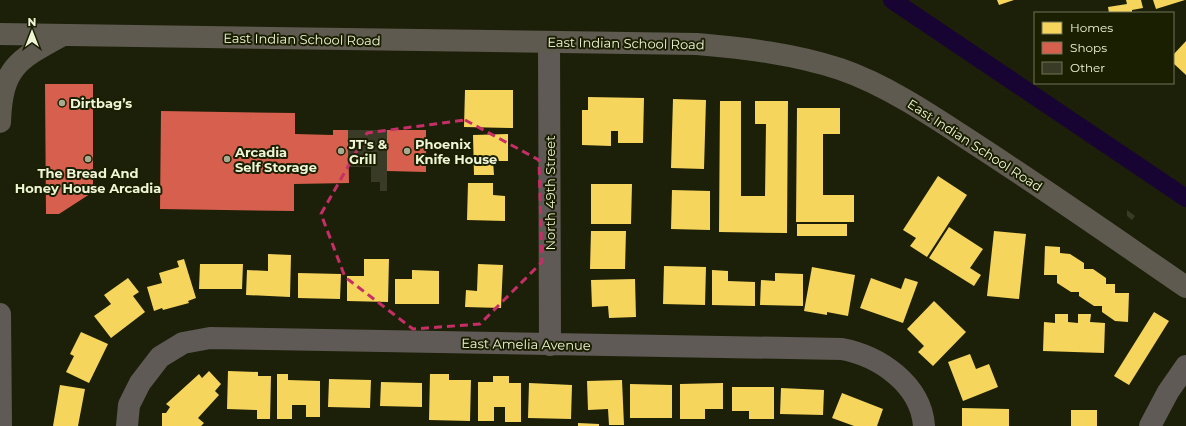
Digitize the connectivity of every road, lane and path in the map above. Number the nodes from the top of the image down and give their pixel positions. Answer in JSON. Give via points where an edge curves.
{"nodes":[{"id":1,"x":0,"y":34,"type":"edge"},
{"id":2,"x":62,"y":35,"type":"junction"},
{"id":3,"x":549,"y":42,"type":"junction"},
{"id":4,"x":0,"y":122,"type":"edge"},
{"id":5,"x":1186,"y":286,"type":"edge"},
{"id":6,"x":0,"y":314,"type":"edge"},
{"id":7,"x":550,"y":345,"type":"junction"},
{"id":8,"x":1186,"y":366,"type":"edge"},
{"id":9,"x":1,"y":426,"type":"edge"},
{"id":10,"x":127,"y":426,"type":"edge"},
{"id":11,"x":924,"y":426,"type":"edge"},
{"id":12,"x":1150,"y":426,"type":"edge"}],
"edges":[{"from":1,"to":2,"type":"main road","name":"East Indian School Road"},
{"from":2,"to":3,"type":"main road","name":"East Indian School Road"},
{"from":2,"to":4,"type":"main road","via":[[27,54],[9,76],[2,96]]},
{"from":3,"to":5,"type":"main road","name":"East Indian School Road","via":[[662,42],[722,46],[805,60],[862,78],[922,109]]},
{"from":3,"to":7,"type":"street","name":"North 49th Street"},
{"from":6,"to":9,"type":"street"},
{"from":7,"to":10,"type":"street","name":"East Amelia Avenue","via":[[210,338],[183,343],[160,357],[140,383],[130,405]]},
{"from":7,"to":11,"type":"street","name":"East Amelia Avenue","via":[[842,349],[858,352],[892,370],[920,407]]},
{"from":8,"to":12,"type":"street","via":[[1168,392]]}]}
